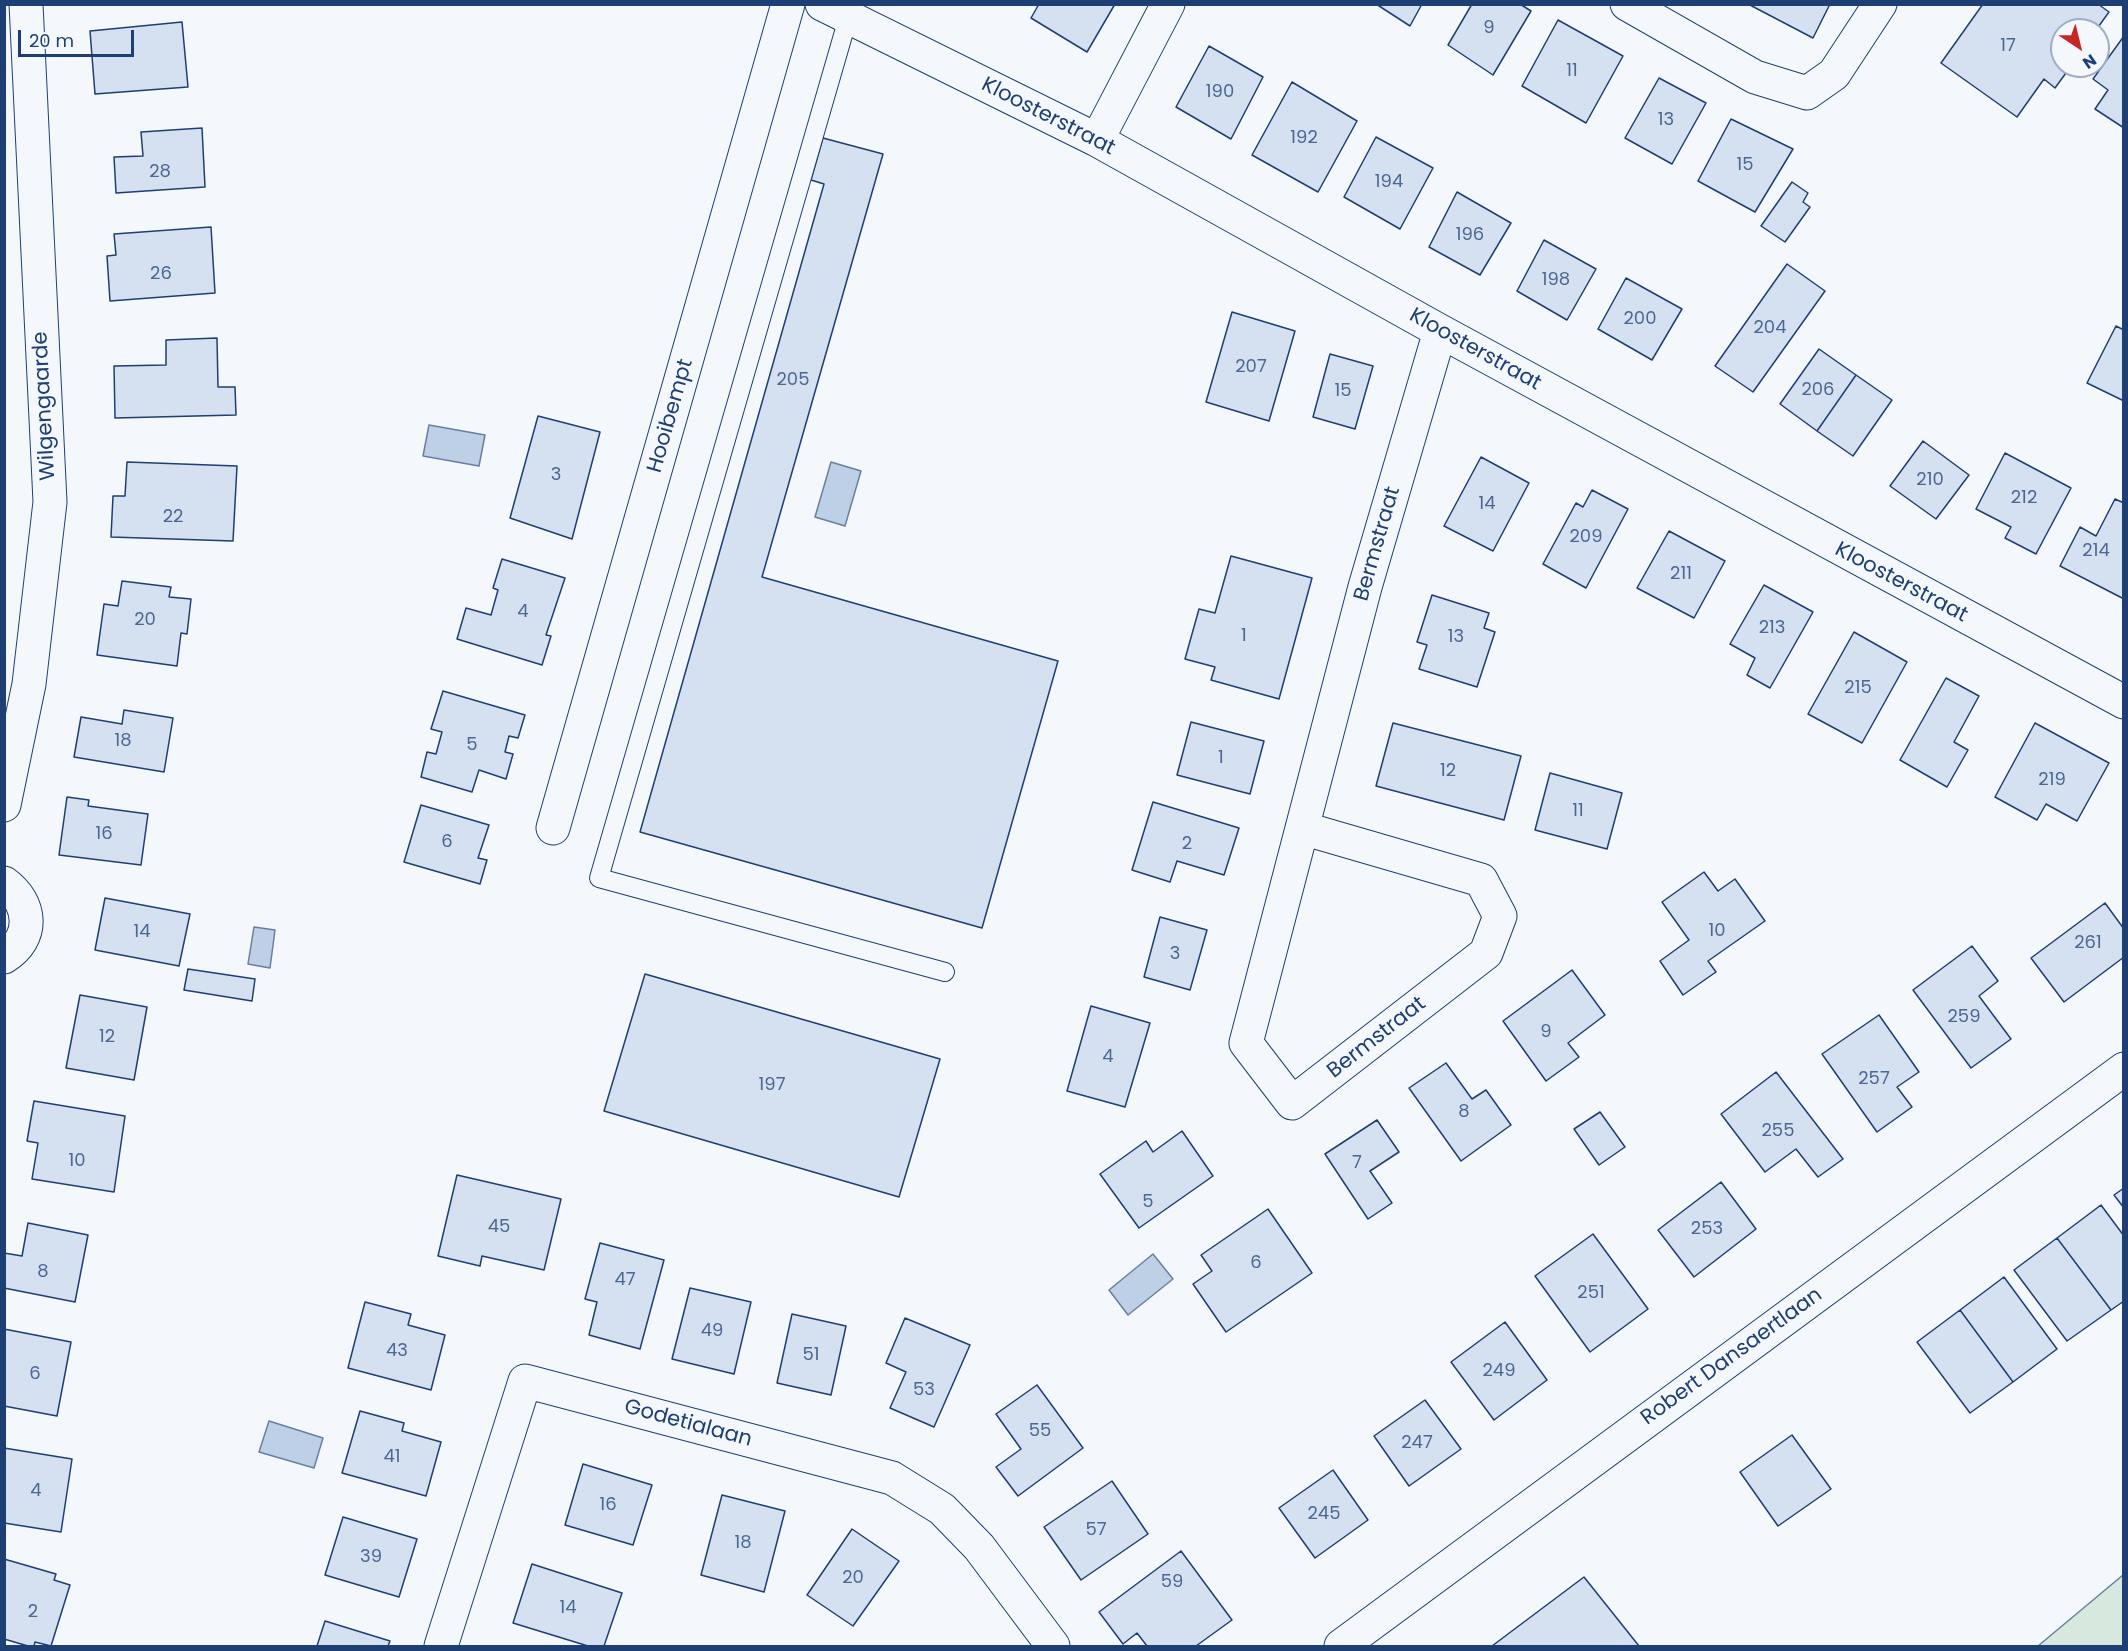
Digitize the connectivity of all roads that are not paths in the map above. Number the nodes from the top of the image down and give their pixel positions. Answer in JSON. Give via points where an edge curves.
{"nodes":[{"id":1,"x":26,"y":4,"type":"edge"},
{"id":2,"x":788,"y":4,"type":"edge"},
{"id":3,"x":1168,"y":4,"type":"edge"},
{"id":4,"x":1627,"y":4,"type":"edge"},
{"id":5,"x":1880,"y":4,"type":"edge"},
{"id":6,"x":835,"y":11,"type":"edge"},
{"id":7,"x":1097,"y":140,"type":"junction"},
{"id":8,"x":1440,"y":331,"type":"junction"},
{"id":9,"x":2124,"y":702,"type":"edge"},
{"id":10,"x":4,"y":805,"type":"edge"},
{"id":11,"x":554,"y":828,"type":"dead end"},
{"id":12,"x":1302,"y":828,"type":"junction"},
{"id":13,"x":4,"y":883,"type":"edge"},
{"id":14,"x":4,"y":957,"type":"edge"},
{"id":15,"x":945,"y":972,"type":"dead end"},
{"id":16,"x":2124,"y":1068,"type":"edge"},
{"id":17,"x":441,"y":1647,"type":"edge"},
{"id":18,"x":1053,"y":1647,"type":"edge"},
{"id":19,"x":1341,"y":1647,"type":"edge"}],
"edges":[{"from":1,"to":10,"type":"street","name":"Wilgengaarde","via":[[50,502],[29,684]]},
{"from":2,"to":11,"type":"street","name":"Hooibempt"},
{"from":3,"to":7,"type":"street"},
{"from":4,"to":5,"type":"street","via":[[1755,77],[1808,93],[1834,74]]},
{"from":6,"to":7,"type":"street","name":"Kloosterstraat"},
{"from":6,"to":15,"type":"lane","via":[[599,878]]},
{"from":7,"to":8,"type":"street","name":"Kloosterstraat"},
{"from":8,"to":9,"type":"street","name":"Kloosterstraat"},
{"from":8,"to":12,"type":"street","name":"Bermstraat","via":[[1365,587]]},
{"from":12,"to":12,"type":"street","name":"Bermstraat","via":[[1246,1042],[1292,1104],[1486,953],[1500,916],[1481,880]]},
{"from":13,"to":14,"type":"street","via":[[22,901],[26,928],[13,952]]},
{"from":16,"to":19,"type":"street","name":"Robert Dansaertlaan"},
{"from":17,"to":18,"type":"street","name":"Godetialaan","via":[[525,1381],[892,1478],[942,1509],[979,1547]]}]}
